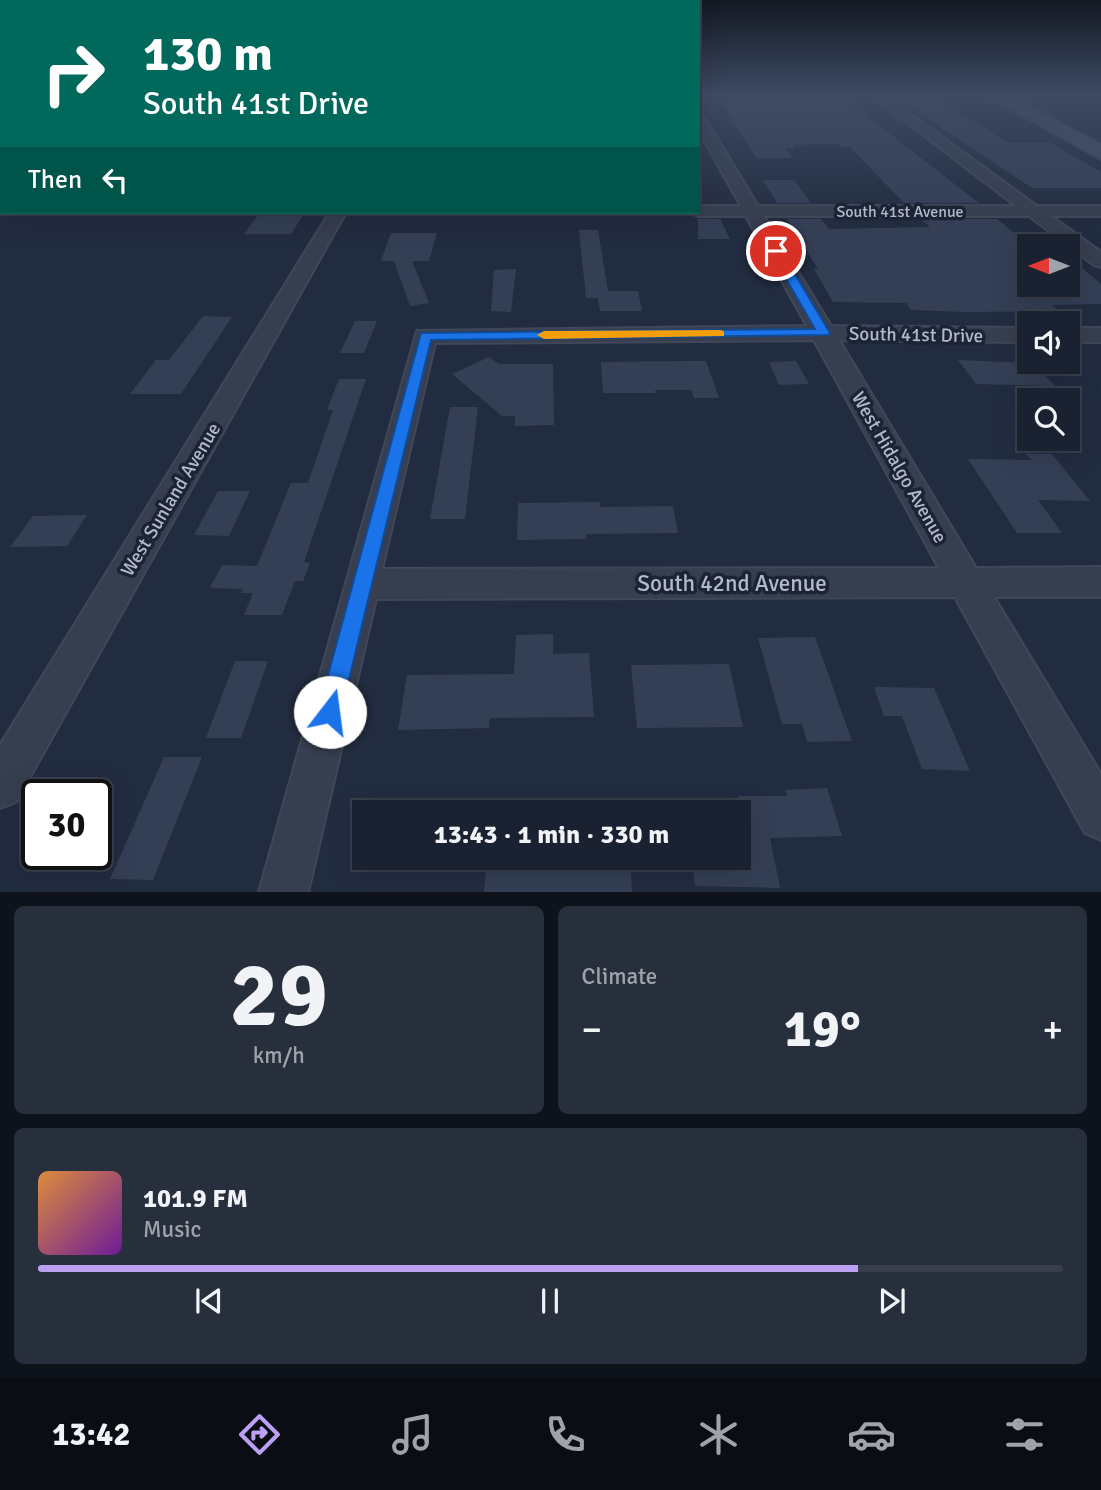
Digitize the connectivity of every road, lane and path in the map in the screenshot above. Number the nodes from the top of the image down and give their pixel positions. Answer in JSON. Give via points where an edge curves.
{"nodes":[{"id":1,"x":709,"y":137,"type":"edge"},
{"id":2,"x":932,"y":137,"type":"edge"},
{"id":3,"x":1071,"y":137,"type":"edge"},
{"id":4,"x":1101,"y":153,"type":"edge"},
{"id":5,"x":700,"y":211,"type":"edge"},
{"id":6,"x":752,"y":211,"type":"junction"},
{"id":7,"x":1033,"y":211,"type":"junction"},
{"id":8,"x":1101,"y":211,"type":"edge"},
{"id":9,"x":337,"y":214,"type":"edge"},
{"id":10,"x":1101,"y":261,"type":"edge"},
{"id":11,"x":823,"y":333,"type":"junction"},
{"id":12,"x":1017,"y":335,"type":"edge"},
{"id":13,"x":1080,"y":335,"type":"edge"},
{"id":14,"x":1101,"y":335,"type":"edge"},
{"id":15,"x":966,"y":582,"type":"junction"},
{"id":16,"x":1101,"y":582,"type":"edge"},
{"id":17,"x":363,"y":584,"type":"junction"},
{"id":18,"x":0,"y":786,"type":"edge"},
{"id":19,"x":1101,"y":817,"type":"edge"},
{"id":20,"x":283,"y":891,"type":"edge"}],
"edges":[{"from":1,"to":6,"type":"street","name":"West Hidalgo Avenue"},
{"from":2,"to":7,"type":"street"},
{"from":3,"to":4,"type":"main road"},
{"from":5,"to":6,"type":"street","name":"South 41st Avenue"},
{"from":6,"to":7,"type":"street","name":"South 41st Avenue"},
{"from":6,"to":11,"type":"street","name":"West Hidalgo Avenue"},
{"from":7,"to":8,"type":"street","name":"South 41st Avenue"},
{"from":7,"to":10,"type":"street"},
{"from":9,"to":18,"type":"street","name":"West Sunland Avenue"},
{"from":11,"to":12,"type":"street","name":"South 41st Drive"},
{"from":11,"to":15,"type":"street","name":"West Hidalgo Avenue"},
{"from":11,"to":17,"type":"street","name":"South 41st Drive","via":[[425,336]]},
{"from":13,"to":14,"type":"street"},
{"from":15,"to":16,"type":"street","name":"South 42nd Avenue"},
{"from":15,"to":17,"type":"street","name":"South 42nd Avenue"},
{"from":15,"to":19,"type":"street","name":"West Hidalgo Avenue"},
{"from":17,"to":20,"type":"street"}]}
